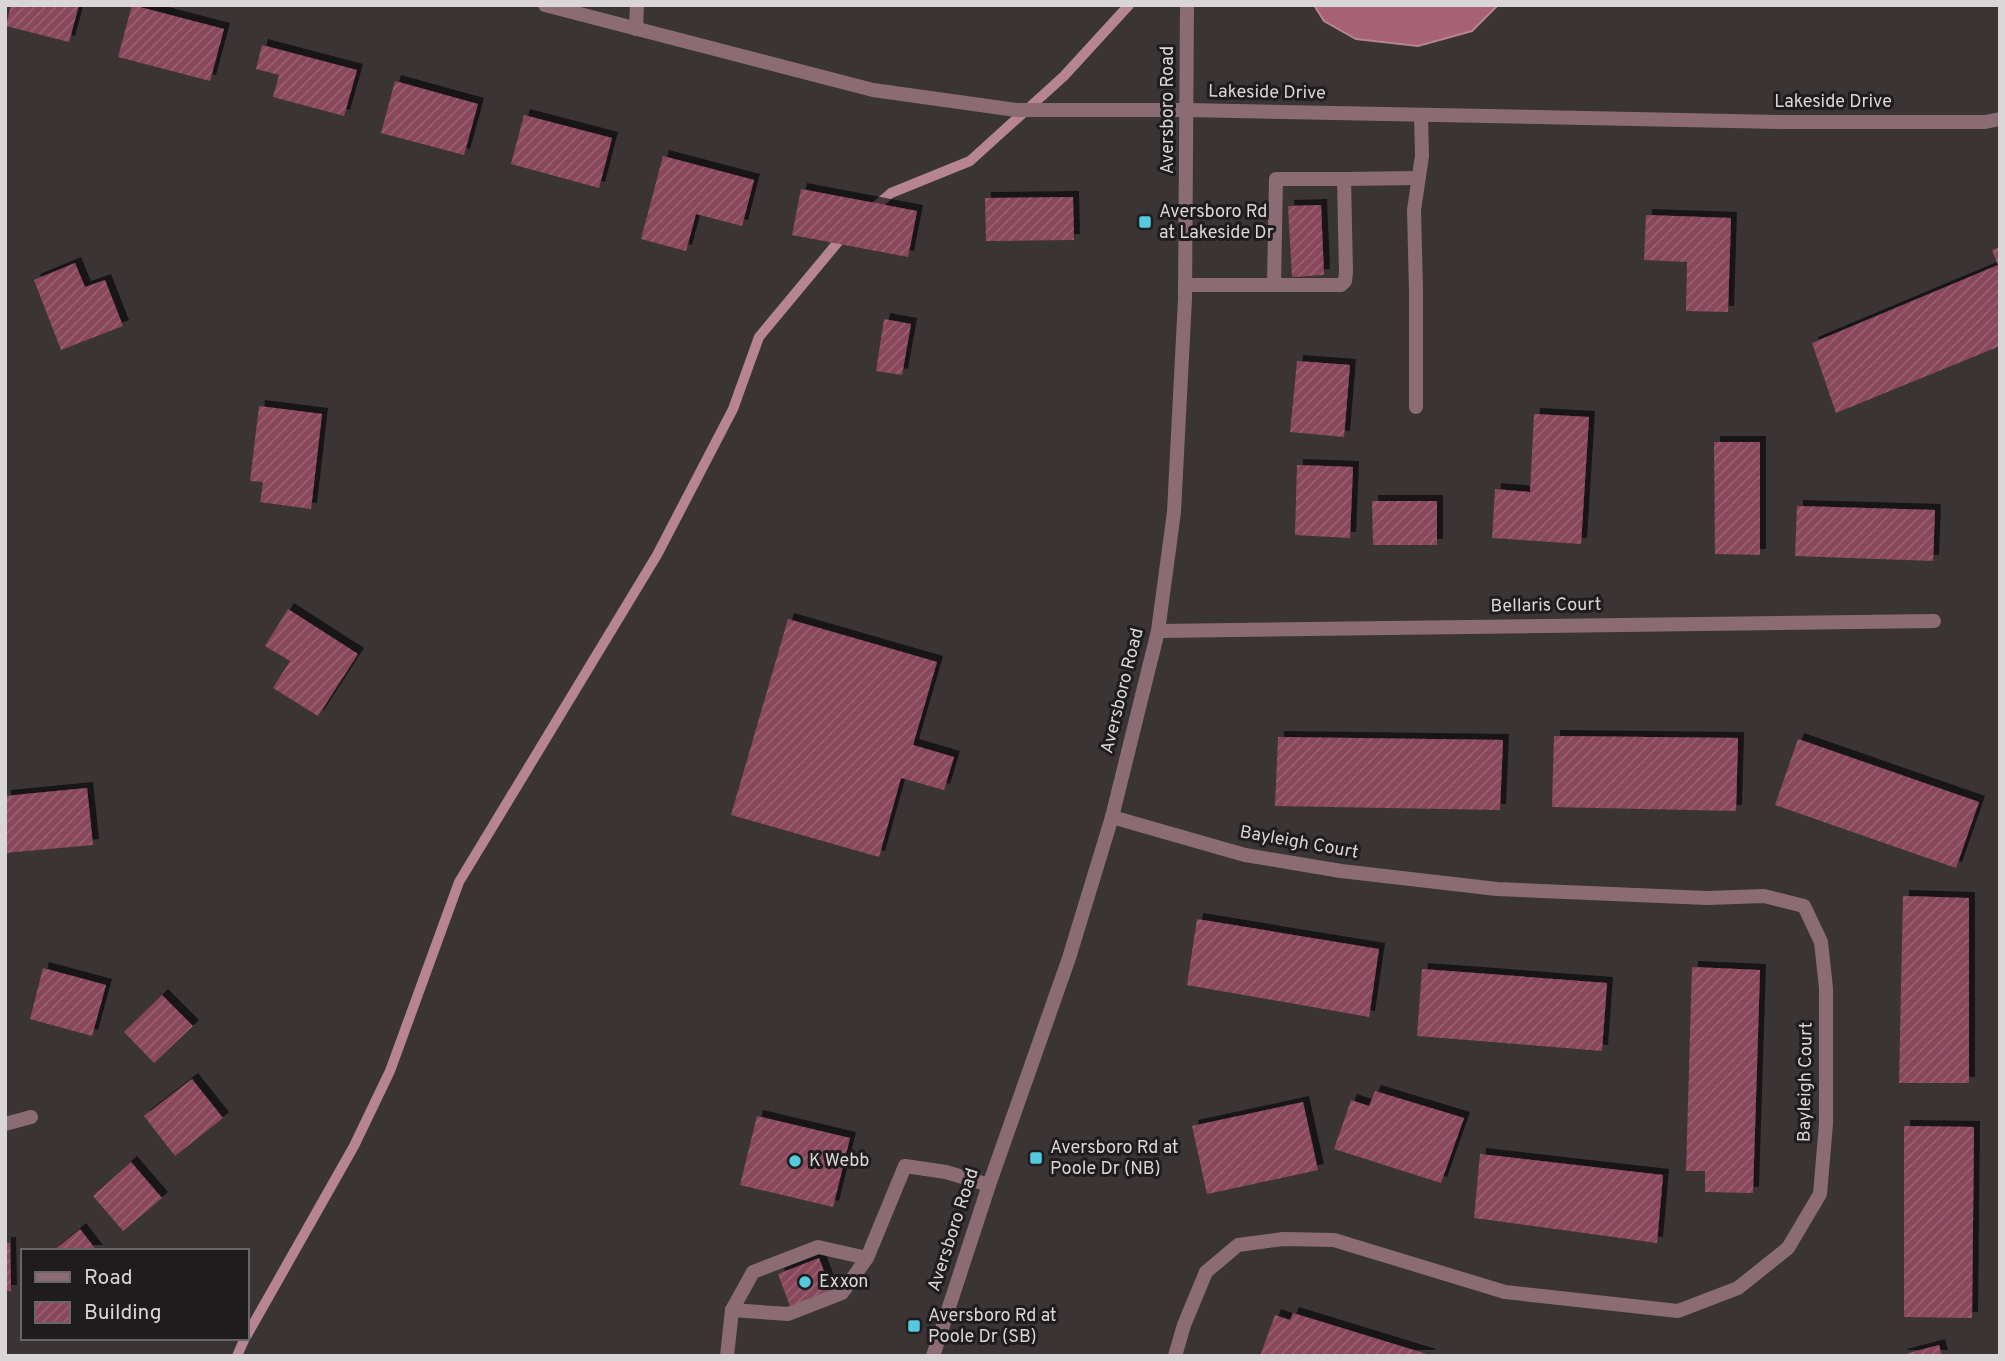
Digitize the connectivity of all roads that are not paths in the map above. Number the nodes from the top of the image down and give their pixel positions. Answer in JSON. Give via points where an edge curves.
{"nodes":[{"id":1,"x":545,"y":5,"type":"edge"},
{"id":2,"x":637,"y":5,"type":"edge"},
{"id":3,"x":1187,"y":5,"type":"edge"},
{"id":4,"x":636,"y":29,"type":"junction"},
{"id":5,"x":1187,"y":110,"type":"junction"},
{"id":6,"x":1421,"y":115,"type":"junction"},
{"id":7,"x":2000,"y":119,"type":"edge"},
{"id":8,"x":1418,"y":177,"type":"junction"},
{"id":9,"x":1344,"y":179,"type":"junction"},
{"id":10,"x":1185,"y":285,"type":"junction"},
{"id":11,"x":1274,"y":285,"type":"junction"},
{"id":12,"x":1416,"y":407,"type":"dead end"},
{"id":13,"x":1934,"y":621,"type":"dead end"},
{"id":14,"x":1158,"y":631,"type":"junction"},
{"id":15,"x":1112,"y":817,"type":"junction"},
{"id":16,"x":31,"y":1117,"type":"dead end"},
{"id":17,"x":5,"y":1124,"type":"edge"},
{"id":18,"x":989,"y":1185,"type":"junction"},
{"id":19,"x":867,"y":1258,"type":"junction"},
{"id":20,"x":732,"y":1310,"type":"junction"},
{"id":21,"x":727,"y":1356,"type":"edge"},
{"id":22,"x":933,"y":1356,"type":"edge"},
{"id":23,"x":1175,"y":1356,"type":"edge"}],
"edges":[{"from":1,"to":4,"type":"street","name":"Lakeside Drive"},
{"from":2,"to":4,"type":"street"},
{"from":3,"to":5,"type":"street","name":"Aversboro Road"},
{"from":4,"to":5,"type":"street","name":"Lakeside Drive","via":[[873,90],[1016,110]]},
{"from":5,"to":6,"type":"street","name":"Lakeside Drive"},
{"from":5,"to":10,"type":"street","name":"Aversboro Road"},
{"from":6,"to":7,"type":"street","name":"Lakeside Drive","via":[[1781,122]]},
{"from":6,"to":8,"type":"street"},
{"from":8,"to":9,"type":"street"},
{"from":8,"to":12,"type":"street","via":[[1414,210]]},
{"from":9,"to":11,"type":"street","via":[[1276,179]]},
{"from":9,"to":11,"type":"street","via":[[1345,281],[1340,285]]},
{"from":10,"to":11,"type":"street"},
{"from":10,"to":14,"type":"street","name":"Aversboro Road","via":[[1174,512]]},
{"from":13,"to":14,"type":"street","name":"Bellaris Court"},
{"from":14,"to":15,"type":"street","name":"Aversboro Road"},
{"from":15,"to":18,"type":"street","name":"Aversboro Road","via":[[1069,958]]},
{"from":15,"to":23,"type":"street","name":"Bayleigh Court","via":[[1245,855],[1341,871],[1497,889],[1707,898],[1764,895],[1804,906],[1821,942],[1826,988],[1826,1097],[1820,1194],[1788,1248],[1738,1288],[1678,1311],[1505,1292],[1334,1240],[1283,1239],[1238,1245],[1206,1272]]},
{"from":16,"to":17,"type":"street"},
{"from":18,"to":19,"type":"street","via":[[905,1166]]},
{"from":18,"to":22,"type":"street","name":"Aversboro Road"},
{"from":19,"to":20,"type":"street","via":[[842,1293],[788,1314]]},
{"from":19,"to":20,"type":"street","via":[[818,1247],[753,1272]]},
{"from":20,"to":21,"type":"street"}]}
